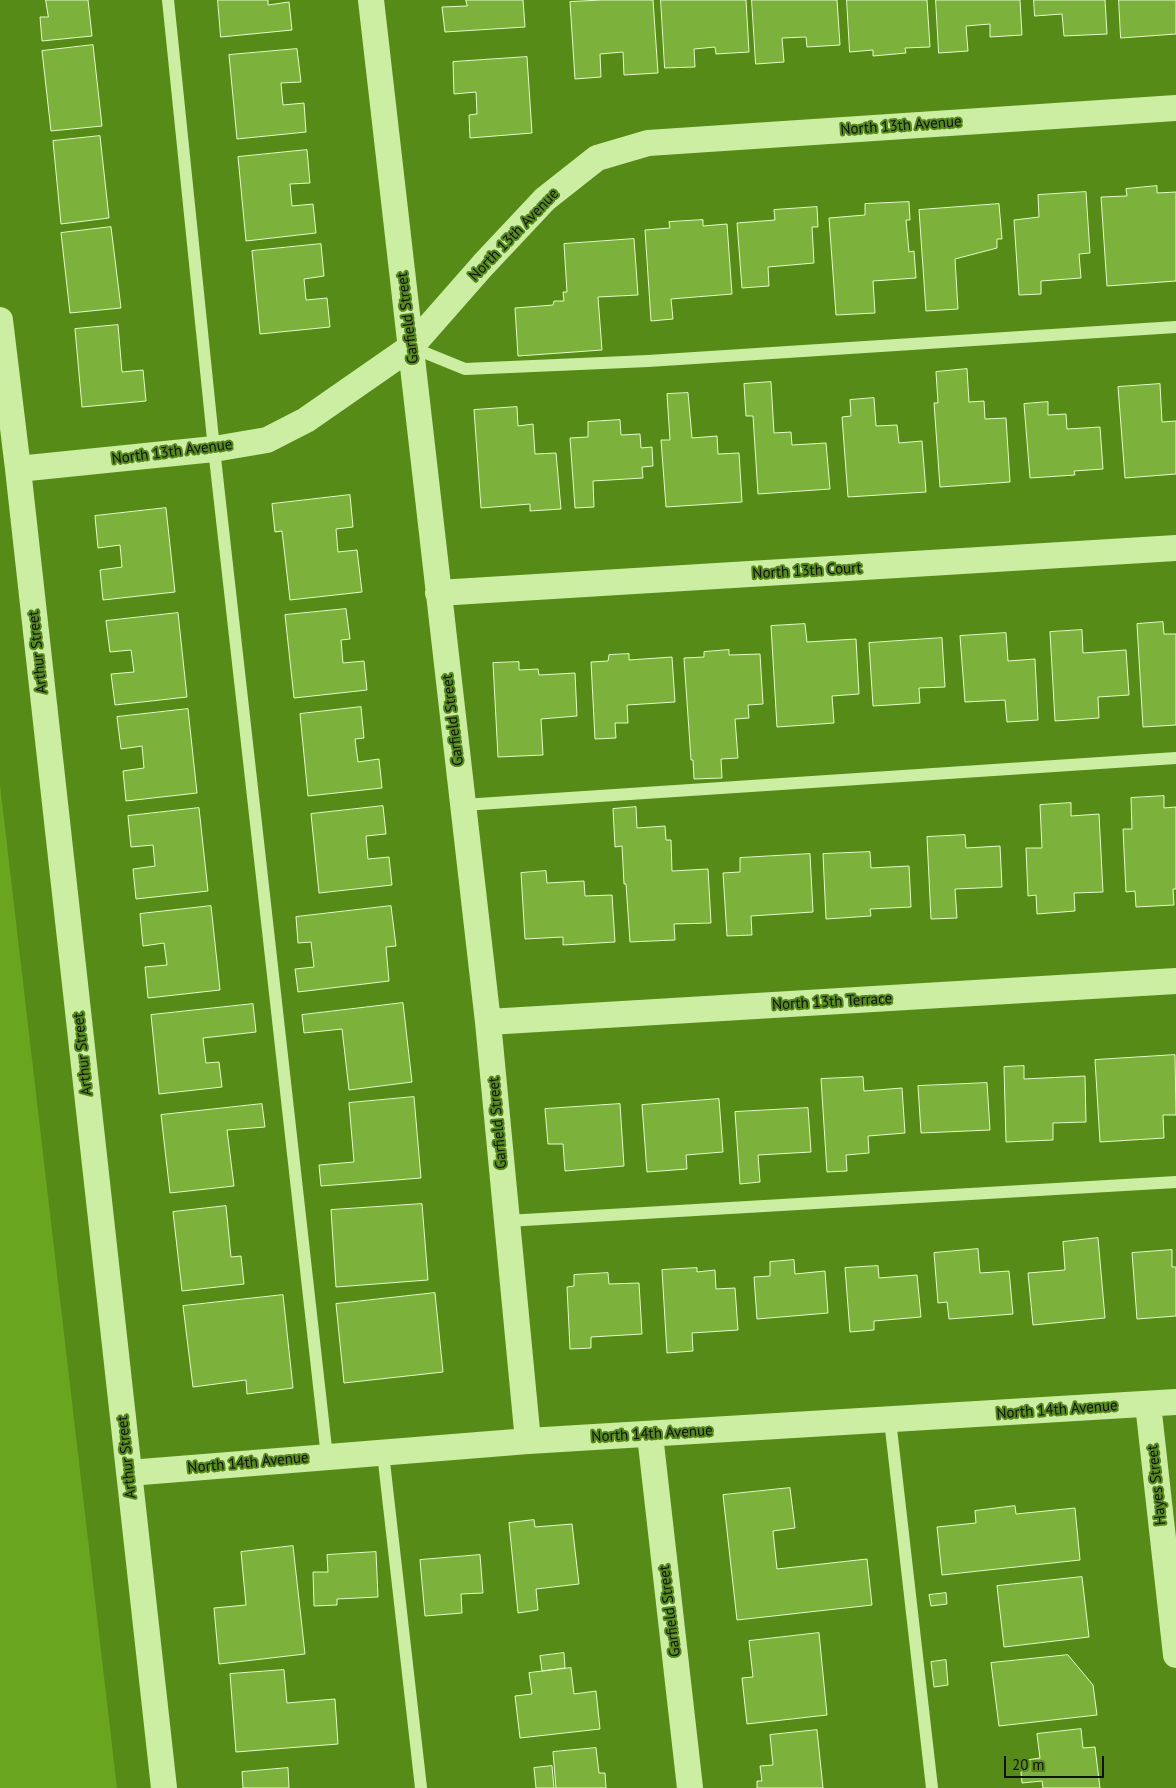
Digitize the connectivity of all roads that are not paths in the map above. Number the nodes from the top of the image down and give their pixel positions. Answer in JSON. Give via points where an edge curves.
{"nodes":[{"id":1,"x":168,"y":0,"type":"edge"},
{"id":2,"x":370,"y":0,"type":"edge"},
{"id":3,"x":1176,"y":108,"type":"edge"},
{"id":4,"x":0,"y":320,"type":"edge"},
{"id":5,"x":1176,"y":327,"type":"edge"},
{"id":6,"x":411,"y":347,"type":"junction"},
{"id":7,"x":214,"y":449,"type":"junction"},
{"id":8,"x":18,"y":469,"type":"junction"},
{"id":9,"x":1176,"y":548,"type":"edge"},
{"id":10,"x":438,"y":593,"type":"junction"},
{"id":11,"x":1176,"y":758,"type":"edge"},
{"id":12,"x":463,"y":805,"type":"junction"},
{"id":13,"x":1176,"y":981,"type":"edge"},
{"id":14,"x":488,"y":1022,"type":"junction"},
{"id":15,"x":1176,"y":1182,"type":"edge"},
{"id":16,"x":507,"y":1221,"type":"junction"},
{"id":17,"x":1176,"y":1402,"type":"edge"},
{"id":18,"x":1148,"y":1404,"type":"junction"},
{"id":19,"x":890,"y":1420,"type":"junction"},
{"id":20,"x":650,"y":1435,"type":"junction"},
{"id":21,"x":528,"y":1441,"type":"junction"},
{"id":22,"x":383,"y":1453,"type":"junction"},
{"id":23,"x":327,"y":1457,"type":"junction"},
{"id":24,"x":129,"y":1473,"type":"junction"},
{"id":25,"x":1176,"y":1655,"type":"edge"},
{"id":26,"x":164,"y":1788,"type":"edge"},
{"id":27,"x":421,"y":1788,"type":"edge"},
{"id":28,"x":690,"y":1788,"type":"edge"},
{"id":29,"x":932,"y":1788,"type":"edge"}],
"edges":[{"from":1,"to":7,"type":"lane"},
{"from":2,"to":6,"type":"street","name":"Garfield Street"},
{"from":3,"to":6,"type":"street","name":"North 13th Avenue","via":[[648,143],[597,158],[545,199]]},
{"from":4,"to":8,"type":"street","name":"Arthur Street"},
{"from":5,"to":6,"type":"lane","via":[[464,369]]},
{"from":6,"to":7,"type":"street","name":"North 13th Avenue","via":[[306,420],[267,440]]},
{"from":6,"to":10,"type":"street","name":"Garfield Street"},
{"from":7,"to":8,"type":"street","name":"North 13th Avenue"},
{"from":7,"to":23,"type":"lane"},
{"from":8,"to":24,"type":"street","name":"Arthur Street"},
{"from":9,"to":10,"type":"street","name":"North 13th Court"},
{"from":10,"to":12,"type":"street","name":"Garfield Street"},
{"from":11,"to":12,"type":"lane"},
{"from":12,"to":14,"type":"street","name":"Garfield Street"},
{"from":13,"to":14,"type":"street","name":"North 13th Terrace"},
{"from":14,"to":16,"type":"street","name":"Garfield Street"},
{"from":15,"to":16,"type":"lane"},
{"from":16,"to":21,"type":"street","name":"Garfield Street"},
{"from":17,"to":18,"type":"street","name":"North 14th Avenue"},
{"from":18,"to":19,"type":"street","name":"North 14th Avenue"},
{"from":18,"to":25,"type":"street","name":"Hayes Street"},
{"from":19,"to":20,"type":"street","name":"North 14th Avenue"},
{"from":19,"to":29,"type":"lane"},
{"from":20,"to":21,"type":"street","name":"North 14th Avenue"},
{"from":20,"to":28,"type":"street","name":"Garfield Street"},
{"from":21,"to":22,"type":"street","name":"North 14th Avenue"},
{"from":22,"to":23,"type":"street","name":"North 14th Avenue"},
{"from":22,"to":27,"type":"lane"},
{"from":23,"to":24,"type":"street","name":"North 14th Avenue"},
{"from":24,"to":26,"type":"street","name":"Arthur Street"}]}
